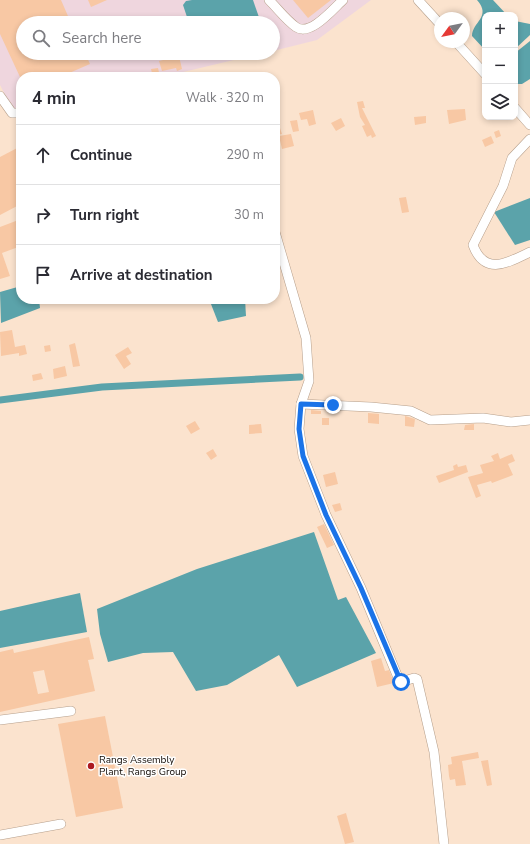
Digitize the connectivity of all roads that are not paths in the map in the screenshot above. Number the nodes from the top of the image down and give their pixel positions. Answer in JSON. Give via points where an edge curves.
{"nodes":[{"id":1,"x":269,"y":0,"type":"edge"},
{"id":2,"x":343,"y":0,"type":"edge"},
{"id":3,"x":418,"y":0,"type":"edge"},
{"id":4,"x":434,"y":17,"type":"edge"},
{"id":5,"x":461,"y":48,"type":"edge"},
{"id":6,"x":482,"y":71,"type":"edge"},
{"id":7,"x":0,"y":96,"type":"edge"},
{"id":8,"x":518,"y":111,"type":"edge"},
{"id":9,"x":16,"y":114,"type":"edge"},
{"id":10,"x":530,"y":125,"type":"edge"},
{"id":11,"x":530,"y":139,"type":"edge"},
{"id":12,"x":280,"y":249,"type":"edge"},
{"id":13,"x":530,"y":252,"type":"edge"},
{"id":14,"x":301,"y":404,"type":"junction"},
{"id":15,"x":530,"y":420,"type":"edge"},
{"id":16,"x":71,"y":710,"type":"dead end"},
{"id":17,"x":0,"y":720,"type":"edge"},
{"id":18,"x":61,"y":824,"type":"dead end"},
{"id":19,"x":0,"y":834,"type":"edge"},
{"id":20,"x":444,"y":844,"type":"edge"}],
"edges":[{"from":1,"to":2,"type":"street","via":[[296,27],[304,30],[312,28]]},
{"from":3,"to":4,"type":"street"},
{"from":5,"to":6,"type":"street"},
{"from":7,"to":9,"type":"street","via":[[12,114]]},
{"from":8,"to":10,"type":"street"},
{"from":11,"to":13,"type":"street","via":[[512,158],[503,186],[473,246],[483,261],[491,264],[501,265]]},
{"from":12,"to":14,"type":"street","via":[[306,338],[309,381]]},
{"from":14,"to":15,"type":"street","via":[[411,411],[430,420]]},
{"from":14,"to":20,"type":"street","via":[[299,429],[303,456],[326,515],[361,588],[399,680],[401,682],[417,679],[434,752]]},
{"from":16,"to":17,"type":"street"},
{"from":18,"to":19,"type":"street"}]}
